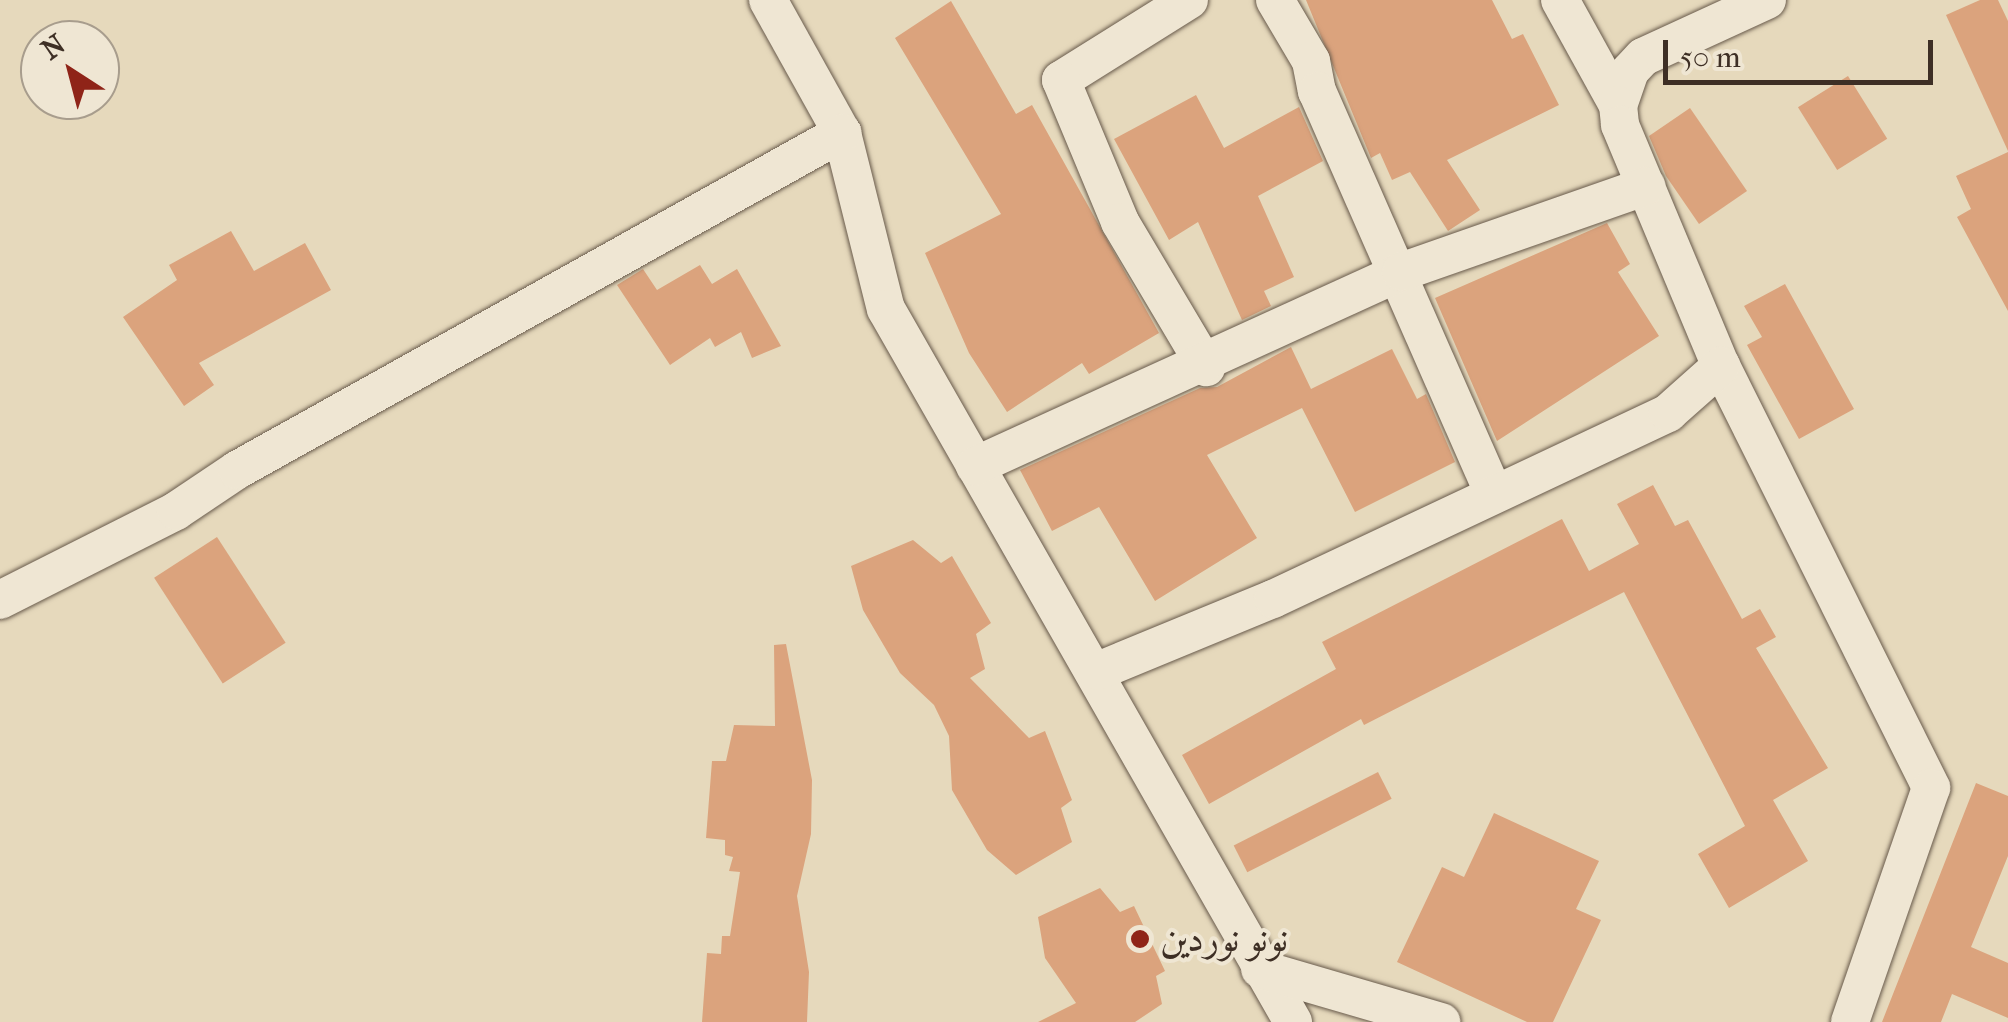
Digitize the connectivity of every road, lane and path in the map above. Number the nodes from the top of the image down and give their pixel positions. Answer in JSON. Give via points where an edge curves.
{"nodes":[{"id":1,"x":768,"y":0,"type":"edge"},
{"id":2,"x":1190,"y":0,"type":"edge"},
{"id":3,"x":1275,"y":0,"type":"edge"},
{"id":4,"x":1560,"y":0,"type":"edge"},
{"id":5,"x":1767,"y":0,"type":"edge"},
{"id":6,"x":1618,"y":105,"type":"junction"},
{"id":7,"x":842,"y":133,"type":"junction"},
{"id":8,"x":1646,"y":186,"type":"junction"},
{"id":9,"x":1401,"y":272,"type":"junction"},
{"id":10,"x":1720,"y":366,"type":"junction"},
{"id":11,"x":1206,"y":367,"type":"junction"},
{"id":12,"x":975,"y":466,"type":"junction"},
{"id":13,"x":1494,"y":494,"type":"junction"},
{"id":14,"x":0,"y":600,"type":"edge"},
{"id":15,"x":1098,"y":671,"type":"junction"},
{"id":16,"x":1260,"y":969,"type":"junction"},
{"id":17,"x":1293,"y":1022,"type":"edge"},
{"id":18,"x":1441,"y":1022,"type":"edge"},
{"id":19,"x":1850,"y":1022,"type":"edge"}],
"edges":[{"from":1,"to":7,"type":"street"},
{"from":2,"to":11,"type":"street","via":[[1061,80],[1120,222]]},
{"from":3,"to":9,"type":"street","via":[[1311,61],[1317,92]]},
{"from":4,"to":6,"type":"street"},
{"from":5,"to":6,"type":"street","via":[[1643,57]]},
{"from":6,"to":8,"type":"street"},
{"from":7,"to":12,"type":"street","via":[[886,308]]},
{"from":7,"to":14,"type":"street","via":[[237,470],[176,511]]},
{"from":8,"to":9,"type":"street"},
{"from":8,"to":10,"type":"street"},
{"from":9,"to":11,"type":"street"},
{"from":9,"to":13,"type":"street"},
{"from":10,"to":13,"type":"street","via":[[1668,412]]},
{"from":10,"to":19,"type":"street","via":[[1932,788]]},
{"from":11,"to":12,"type":"street"},
{"from":12,"to":15,"type":"street"},
{"from":13,"to":15,"type":"street","via":[[1272,599]]},
{"from":15,"to":16,"type":"street"},
{"from":16,"to":17,"type":"street"},
{"from":16,"to":18,"type":"street"}]}
